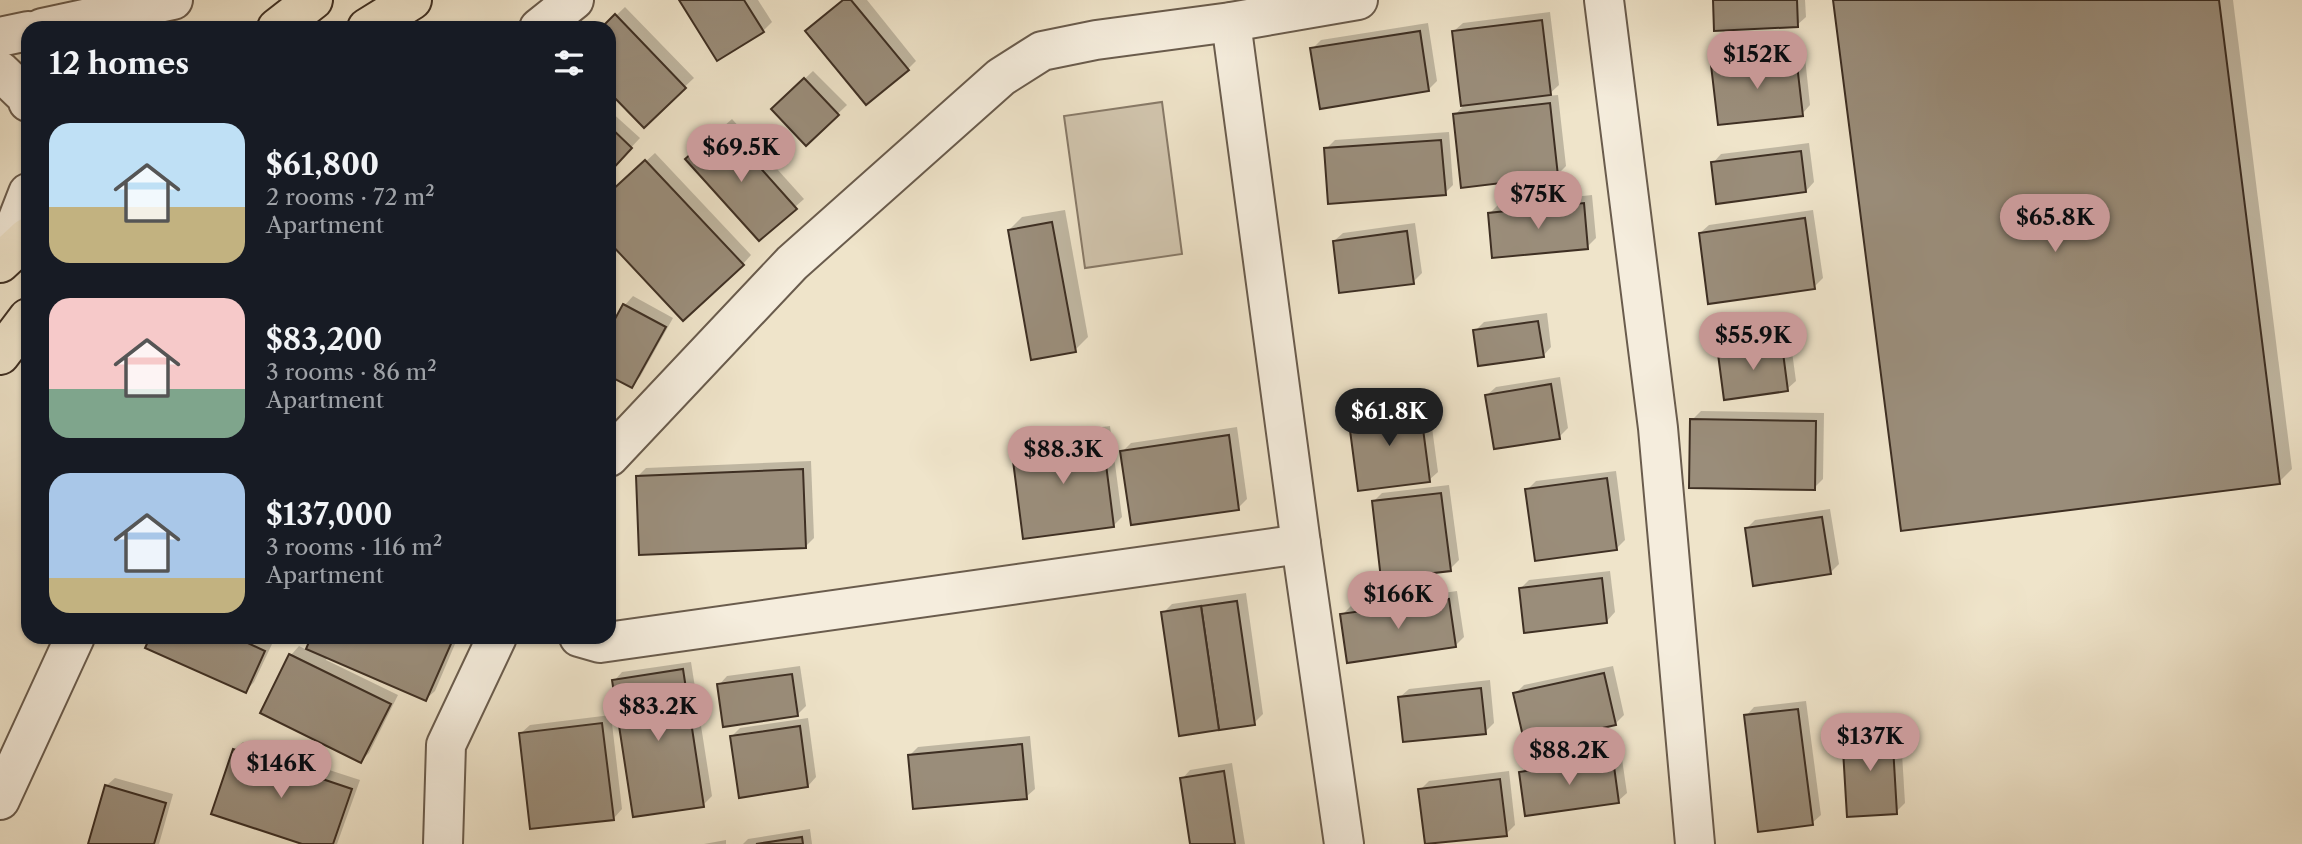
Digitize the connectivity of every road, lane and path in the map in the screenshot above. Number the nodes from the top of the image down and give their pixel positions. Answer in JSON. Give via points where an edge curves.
{"nodes":[{"id":1,"x":173,"y":0,"type":"edge"},
{"id":2,"x":313,"y":0,"type":"edge"},
{"id":3,"x":412,"y":0,"type":"edge"},
{"id":4,"x":574,"y":0,"type":"edge"},
{"id":5,"x":1358,"y":0,"type":"edge"},
{"id":6,"x":1604,"y":0,"type":"edge"},
{"id":7,"x":75,"y":21,"type":"edge"},
{"id":8,"x":286,"y":21,"type":"edge"},
{"id":9,"x":378,"y":21,"type":"edge"},
{"id":10,"x":548,"y":21,"type":"edge"},
{"id":11,"x":1231,"y":22,"type":"junction"},
{"id":12,"x":21,"y":32,"type":"edge"},
{"id":13,"x":0,"y":37,"type":"edge"},
{"id":14,"x":0,"y":71,"type":"edge"},
{"id":15,"x":21,"y":91,"type":"edge"},
{"id":16,"x":21,"y":217,"type":"edge"},
{"id":17,"x":10,"y":254,"type":"edge"},
{"id":18,"x":21,"y":327,"type":"edge"},
{"id":19,"x":0,"y":355,"type":"edge"},
{"id":20,"x":616,"y":450,"type":"edge"},
{"id":21,"x":1301,"y":544,"type":"junction"},
{"id":22,"x":616,"y":641,"type":"edge"},
{"id":23,"x":72,"y":644,"type":"edge"},
{"id":24,"x":493,"y":644,"type":"edge"},
{"id":25,"x":0,"y":800,"type":"edge"},
{"id":26,"x":443,"y":844,"type":"edge"},
{"id":27,"x":1345,"y":844,"type":"edge"},
{"id":28,"x":1695,"y":844,"type":"edge"}],
"edges":[{"from":1,"to":7,"type":"street"},
{"from":2,"to":8,"type":"main road"},
{"from":3,"to":9,"type":"main road"},
{"from":4,"to":10,"type":"street"},
{"from":5,"to":11,"type":"street"},
{"from":6,"to":28,"type":"street","via":[[1658,428]]},
{"from":11,"to":20,"type":"street","via":[[1042,51],[1001,77],[792,263]]},
{"from":11,"to":21,"type":"street"},
{"from":12,"to":13,"type":"street"},
{"from":14,"to":15,"type":"street"},
{"from":16,"to":17,"type":"street"},
{"from":18,"to":19,"type":"main road"},
{"from":21,"to":22,"type":"street"},
{"from":21,"to":27,"type":"street"},
{"from":23,"to":25,"type":"street"},
{"from":24,"to":26,"type":"street","via":[[446,745]]}]}
